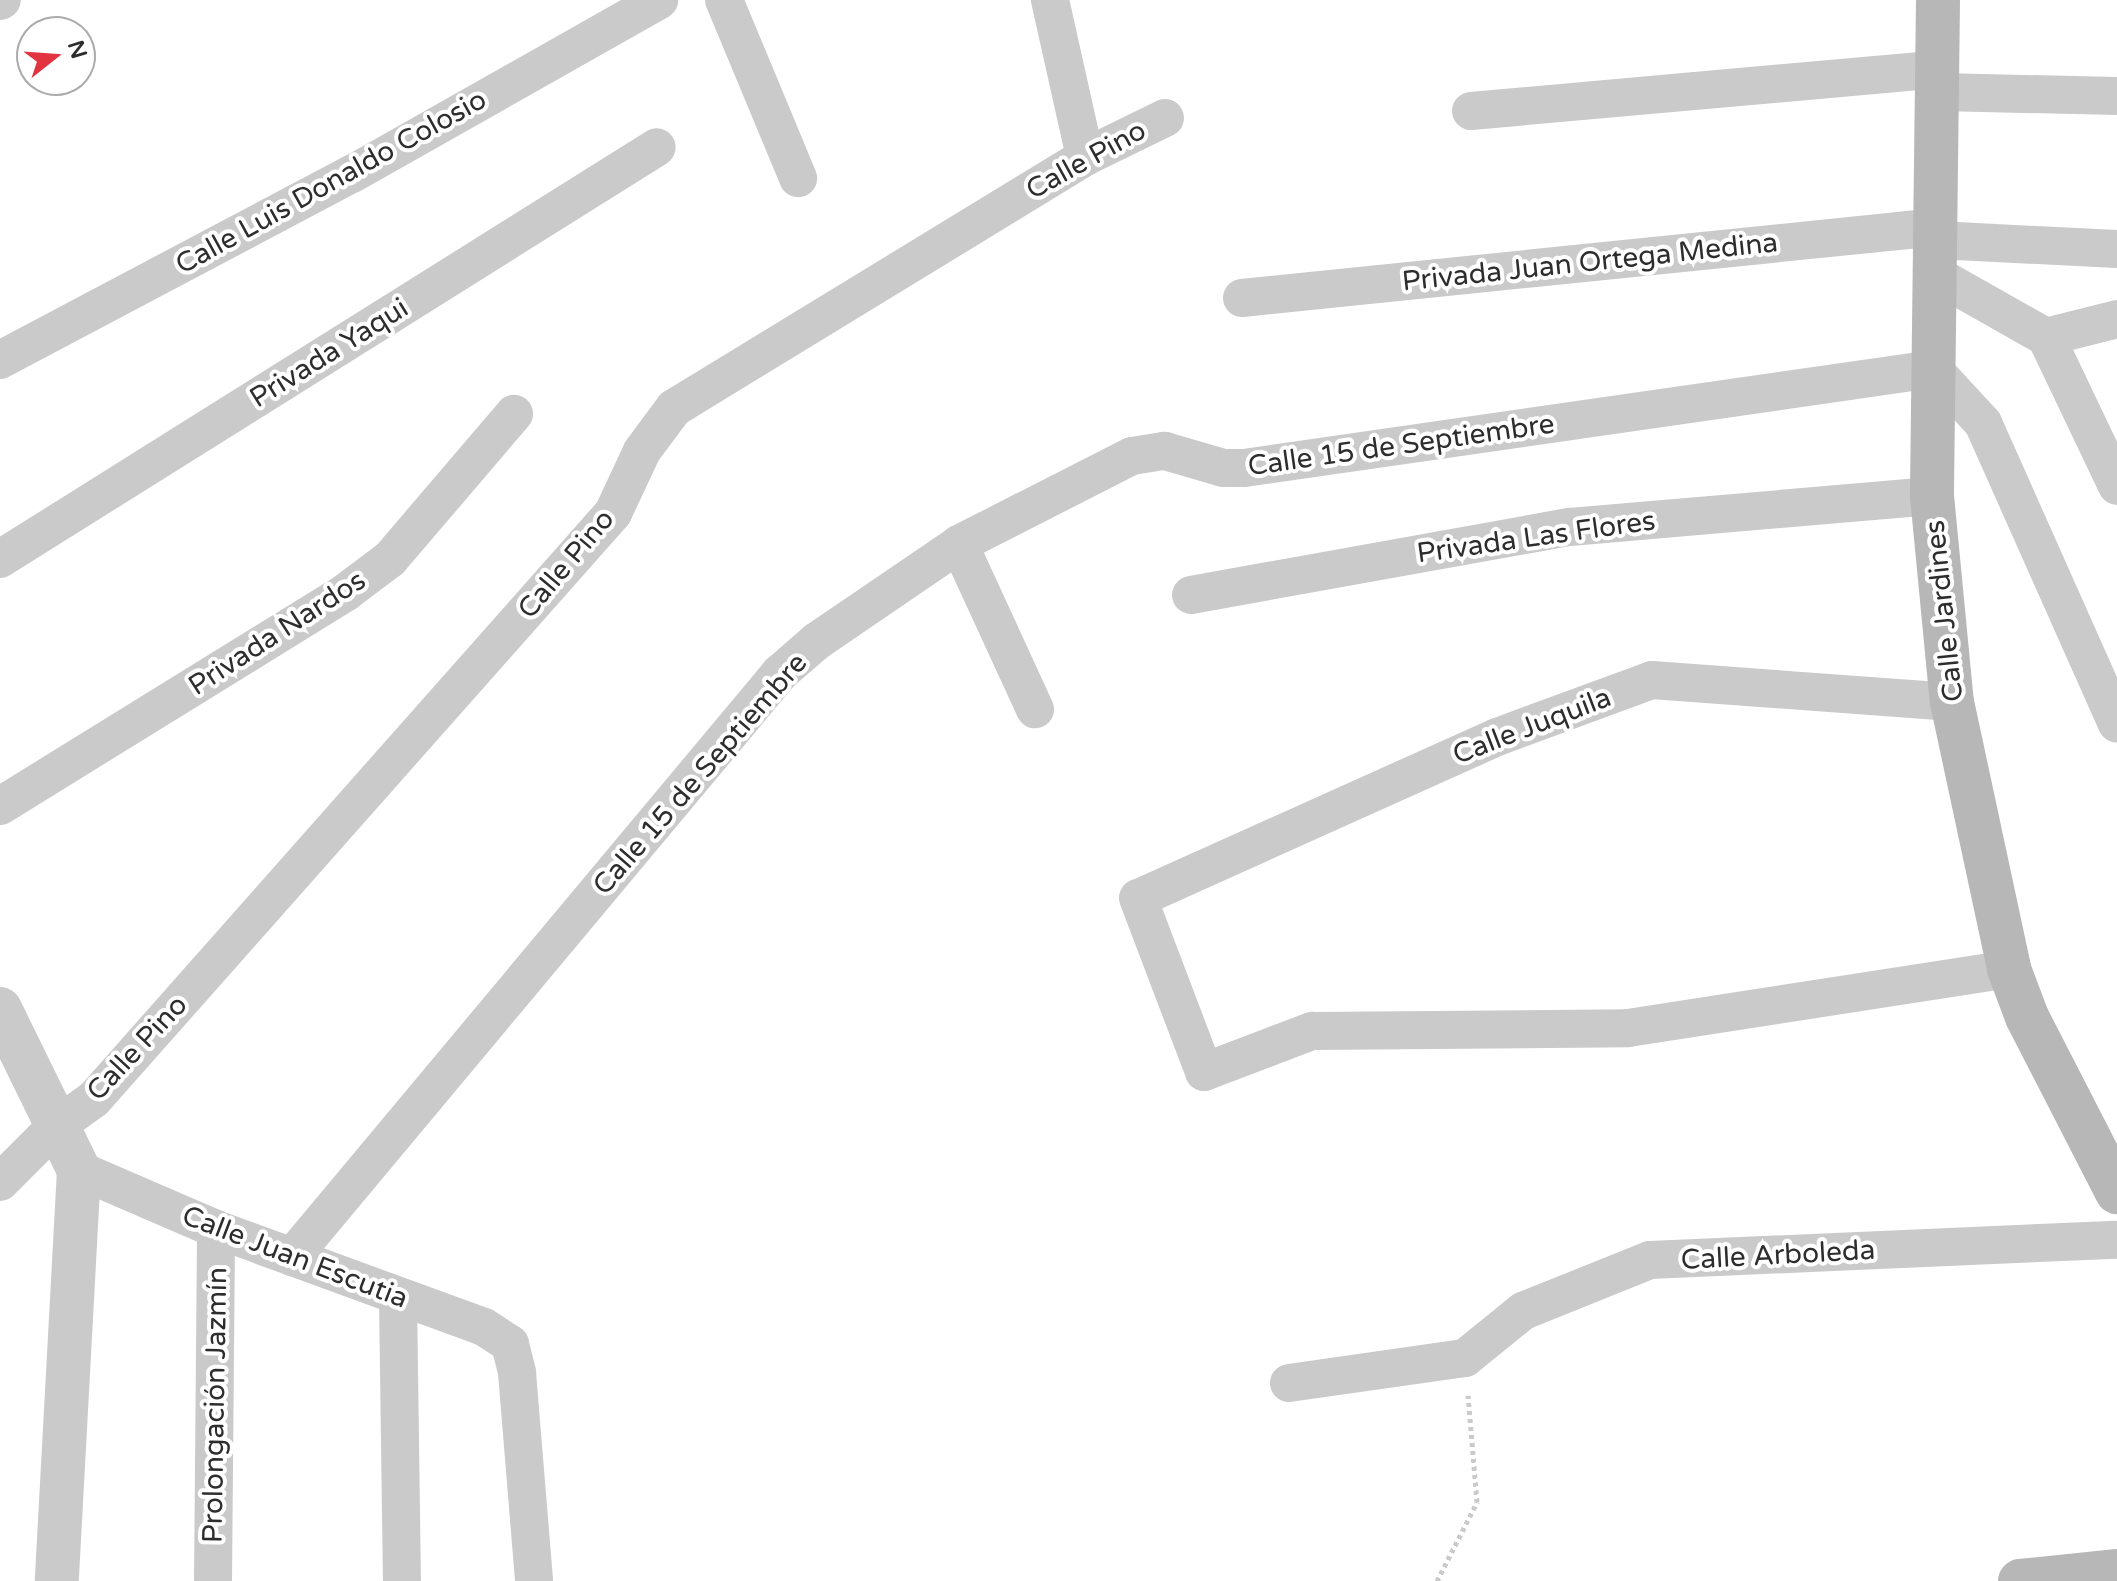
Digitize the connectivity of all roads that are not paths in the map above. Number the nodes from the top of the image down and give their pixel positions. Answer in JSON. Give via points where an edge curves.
{"nodes":[{"id":1,"x":659,"y":0,"type":"edge"},
{"id":2,"x":724,"y":0,"type":"edge"},
{"id":3,"x":1050,"y":0,"type":"edge"},
{"id":4,"x":1938,"y":0,"type":"edge"},
{"id":5,"x":1940,"y":80,"type":"junction"},
{"id":6,"x":2117,"y":96,"type":"edge"},
{"id":7,"x":1471,"y":111,"type":"dead end"},
{"id":8,"x":1165,"y":118,"type":"dead end"},
{"id":9,"x":657,"y":147,"type":"dead end"},
{"id":10,"x":1085,"y":157,"type":"junction"},
{"id":11,"x":798,"y":178,"type":"dead end"},
{"id":12,"x":1937,"y":248,"type":"junction"},
{"id":13,"x":2117,"y":249,"type":"edge"},
{"id":14,"x":1242,"y":298,"type":"dead end"},
{"id":15,"x":2117,"y":319,"type":"edge"},
{"id":16,"x":2046,"y":337,"type":"junction"},
{"id":17,"x":0,"y":360,"type":"edge"},
{"id":18,"x":1933,"y":369,"type":"junction"},
{"id":19,"x":514,"y":414,"type":"dead end"},
{"id":20,"x":2117,"y":486,"type":"edge"},
{"id":21,"x":1932,"y":496,"type":"junction"},
{"id":22,"x":959,"y":544,"type":"junction"},
{"id":23,"x":0,"y":559,"type":"edge"},
{"id":24,"x":1191,"y":595,"type":"dead end"},
{"id":25,"x":1952,"y":702,"type":"junction"},
{"id":26,"x":1035,"y":709,"type":"dead end"},
{"id":27,"x":2117,"y":724,"type":"edge"},
{"id":28,"x":0,"y":806,"type":"edge"},
{"id":29,"x":2009,"y":969,"type":"junction"},
{"id":30,"x":0,"y":1009,"type":"edge"},
{"id":31,"x":55,"y":1127,"type":"junction"},
{"id":32,"x":79,"y":1170,"type":"junction"},
{"id":33,"x":0,"y":1182,"type":"edge"},
{"id":34,"x":2117,"y":1192,"type":"edge"},
{"id":35,"x":216,"y":1229,"type":"junction"},
{"id":36,"x":2117,"y":1240,"type":"edge"},
{"id":37,"x":292,"y":1257,"type":"junction"},
{"id":38,"x":398,"y":1298,"type":"junction"},
{"id":39,"x":1289,"y":1383,"type":"dead end"},
{"id":40,"x":2117,"y":1571,"type":"edge"},
{"id":41,"x":57,"y":1581,"type":"edge"},
{"id":42,"x":213,"y":1581,"type":"edge"},
{"id":43,"x":402,"y":1581,"type":"edge"},
{"id":44,"x":534,"y":1581,"type":"edge"},
{"id":45,"x":2020,"y":1581,"type":"edge"}],
"edges":[{"from":1,"to":17,"type":"street","name":"Calle Luis Donaldo Colosio","via":[[352,174]]},
{"from":2,"to":11,"type":"street"},
{"from":3,"to":10,"type":"street"},
{"from":4,"to":5,"type":"main road","name":"Calle Jardines"},
{"from":5,"to":6,"type":"street"},
{"from":5,"to":7,"type":"street"},
{"from":5,"to":12,"type":"main road","name":"Calle Jardines"},
{"from":8,"to":10,"type":"street","name":"Calle Pino"},
{"from":9,"to":23,"type":"street","name":"Privada Yaqui"},
{"from":10,"to":31,"type":"street","name":"Calle Pino","via":[[674,408],[642,451],[613,513],[94,1099]]},
{"from":12,"to":13,"type":"street","name":"Privada Juan Ortega Medina"},
{"from":12,"to":14,"type":"street","name":"Privada Juan Ortega Medina"},
{"from":12,"to":16,"type":"street"},
{"from":12,"to":18,"type":"main road","name":"Calle Jardines"},
{"from":15,"to":16,"type":"street"},
{"from":16,"to":20,"type":"street"},
{"from":18,"to":21,"type":"main road","name":"Calle Jardines"},
{"from":18,"to":22,"type":"street","name":"Calle 15 de Septiembre","via":[[1244,468],[1223,468],[1165,451],[1132,456]]},
{"from":18,"to":27,"type":"street","via":[[1983,423]]},
{"from":19,"to":28,"type":"street","name":"Privada Nardos","via":[[379,567]]},
{"from":21,"to":24,"type":"street","name":"Privada Las Flores","via":[[1570,527]]},
{"from":21,"to":25,"type":"main road","name":"Calle Jardines"},
{"from":22,"to":26,"type":"street"},
{"from":22,"to":37,"type":"street","name":"Calle 15 de Septiembre","via":[[817,641],[780,673]]},
{"from":25,"to":29,"type":"main road","name":"Calle Jardines"},
{"from":25,"to":29,"type":"street","name":"Calle Juquila","via":[[1652,680],[1497,737],[1138,898],[1204,1072],[1312,1031],[1628,1028]]},
{"from":29,"to":34,"type":"main road","name":"Calle Jardines","via":[[2027,1017]]},
{"from":30,"to":31,"type":"street"},
{"from":31,"to":32,"type":"street"},
{"from":31,"to":33,"type":"street","name":"Calle Pino"},
{"from":32,"to":35,"type":"street","name":"Calle Juan Escutia"},
{"from":32,"to":41,"type":"street"},
{"from":35,"to":37,"type":"street","name":"Calle Juan Escutia"},
{"from":35,"to":42,"type":"street","name":"Prolongación Jazmín"},
{"from":36,"to":39,"type":"street","name":"Calle Arboleda","via":[[1650,1260],[1523,1311],[1465,1358]]},
{"from":37,"to":38,"type":"street","name":"Calle Juan Escutia"},
{"from":38,"to":43,"type":"street"},
{"from":38,"to":44,"type":"street","name":"Calle Juan Escutia","via":[[484,1327],[510,1344],[517,1373]]},
{"from":40,"to":45,"type":"main road"}]}
